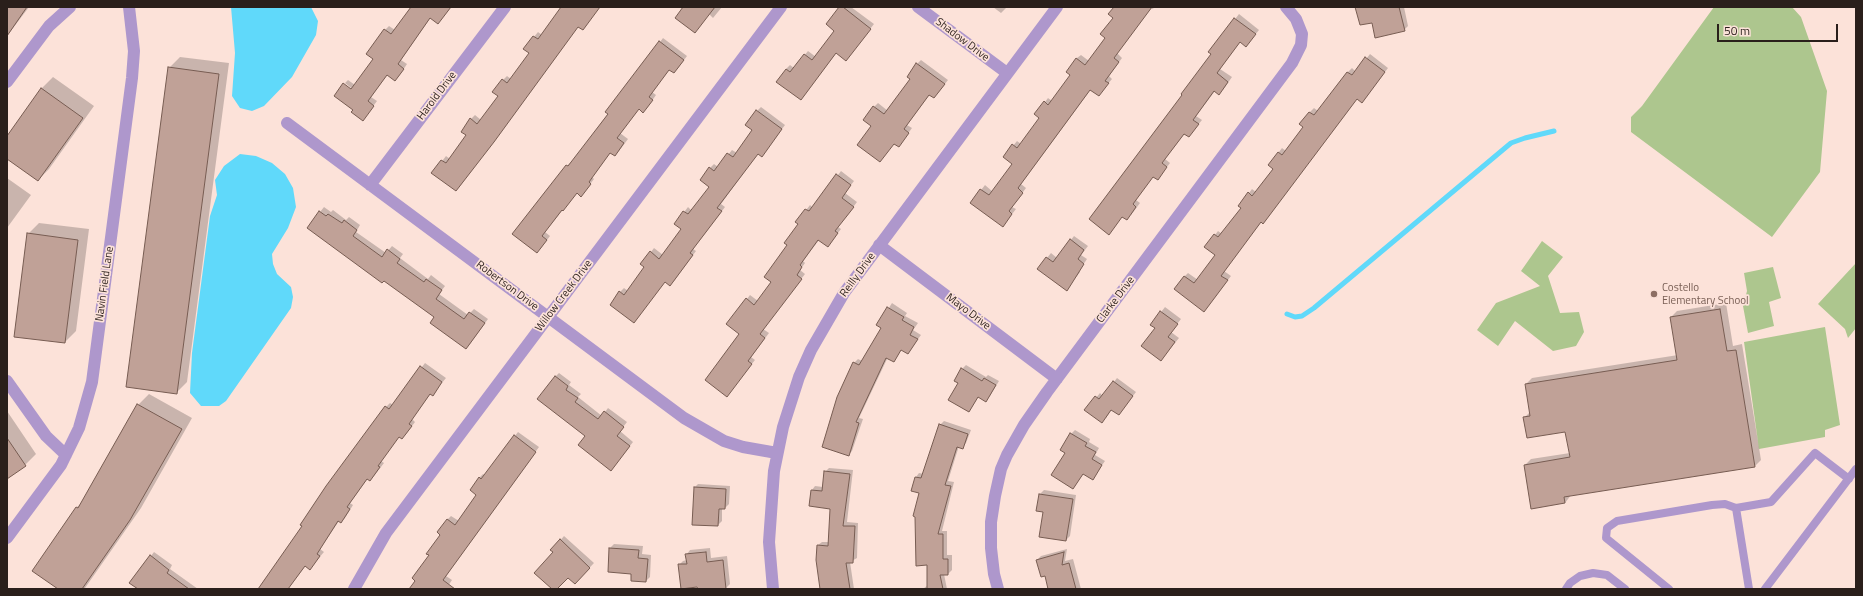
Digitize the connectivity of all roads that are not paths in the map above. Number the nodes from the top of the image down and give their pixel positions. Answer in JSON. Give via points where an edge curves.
{"nodes":[{"id":1,"x":70,"y":7,"type":"edge"},
{"id":2,"x":129,"y":7,"type":"edge"},
{"id":3,"x":505,"y":7,"type":"edge"},
{"id":4,"x":781,"y":7,"type":"edge"},
{"id":5,"x":918,"y":7,"type":"edge"},
{"id":6,"x":1057,"y":7,"type":"edge"},
{"id":7,"x":1286,"y":7,"type":"edge"},
{"id":8,"x":1007,"y":74,"type":"junction"},
{"id":9,"x":7,"y":82,"type":"edge"},
{"id":10,"x":287,"y":123,"type":"dead end"},
{"id":11,"x":370,"y":184,"type":"junction"},
{"id":12,"x":879,"y":245,"type":"junction"},
{"id":13,"x":548,"y":317,"type":"junction"},
{"id":14,"x":1057,"y":379,"type":"junction"},
{"id":15,"x":7,"y":381,"type":"edge"},
{"id":16,"x":777,"y":453,"type":"junction"},
{"id":17,"x":66,"y":455,"type":"junction"},
{"id":18,"x":1856,"y":469,"type":"edge"},
{"id":19,"x":1849,"y":479,"type":"junction"},
{"id":20,"x":1736,"y":508,"type":"junction"},
{"id":21,"x":7,"y":538,"type":"edge"},
{"id":22,"x":354,"y":589,"type":"edge"},
{"id":23,"x":773,"y":589,"type":"edge"},
{"id":24,"x":998,"y":589,"type":"edge"},
{"id":25,"x":1566,"y":589,"type":"edge"},
{"id":26,"x":1625,"y":589,"type":"edge"},
{"id":27,"x":1669,"y":589,"type":"edge"},
{"id":28,"x":1750,"y":589,"type":"edge"},
{"id":29,"x":1765,"y":589,"type":"edge"}],
"edges":[{"from":1,"to":9,"type":"street","via":[[49,26]]},
{"from":2,"to":17,"type":"street","name":"Navin Field Lane","via":[[134,51],[132,78],[92,382],[83,417]]},
{"from":3,"to":11,"type":"street","name":"Harold Drive"},
{"from":4,"to":13,"type":"street","name":"Willow Creek Drive"},
{"from":5,"to":8,"type":"street","name":"Shadow Drive"},
{"from":6,"to":8,"type":"street","name":"Reilly Drive"},
{"from":7,"to":14,"type":"street","name":"Clarke Drive","via":[[1296,19],[1302,34],[1292,63]]},
{"from":8,"to":12,"type":"street","name":"Reilly Drive"},
{"from":10,"to":11,"type":"street","name":"Robertson Drive"},
{"from":11,"to":13,"type":"street","name":"Robertson Drive"},
{"from":12,"to":14,"type":"street","name":"Mayo Drive"},
{"from":12,"to":16,"type":"street","name":"Reilly Drive","via":[[844,293],[811,350],[799,377]]},
{"from":13,"to":16,"type":"street","name":"Robertson Drive","via":[[700,428],[724,441]]},
{"from":13,"to":22,"type":"street","name":"Willow Creek Drive","via":[[386,533]]},
{"from":14,"to":24,"type":"street","name":"Clarke Drive","via":[[1024,425],[1001,469],[991,522],[991,548]]},
{"from":15,"to":17,"type":"street","via":[[46,436]]},
{"from":16,"to":23,"type":"street","name":"Reilly Drive","via":[[771,494],[769,536]]},
{"from":17,"to":21,"type":"street","name":"Navin Field Lane"},
{"from":18,"to":19,"type":"lane"},
{"from":19,"to":20,"type":"lane","via":[[1814,453],[1771,502]]},
{"from":19,"to":29,"type":"lane"},
{"from":20,"to":27,"type":"lane","via":[[1725,504],[1712,505],[1617,521],[1608,528],[1606,538]]},
{"from":20,"to":28,"type":"lane"},
{"from":25,"to":26,"type":"lane","via":[[1580,576],[1594,572],[1607,575]]}]}
